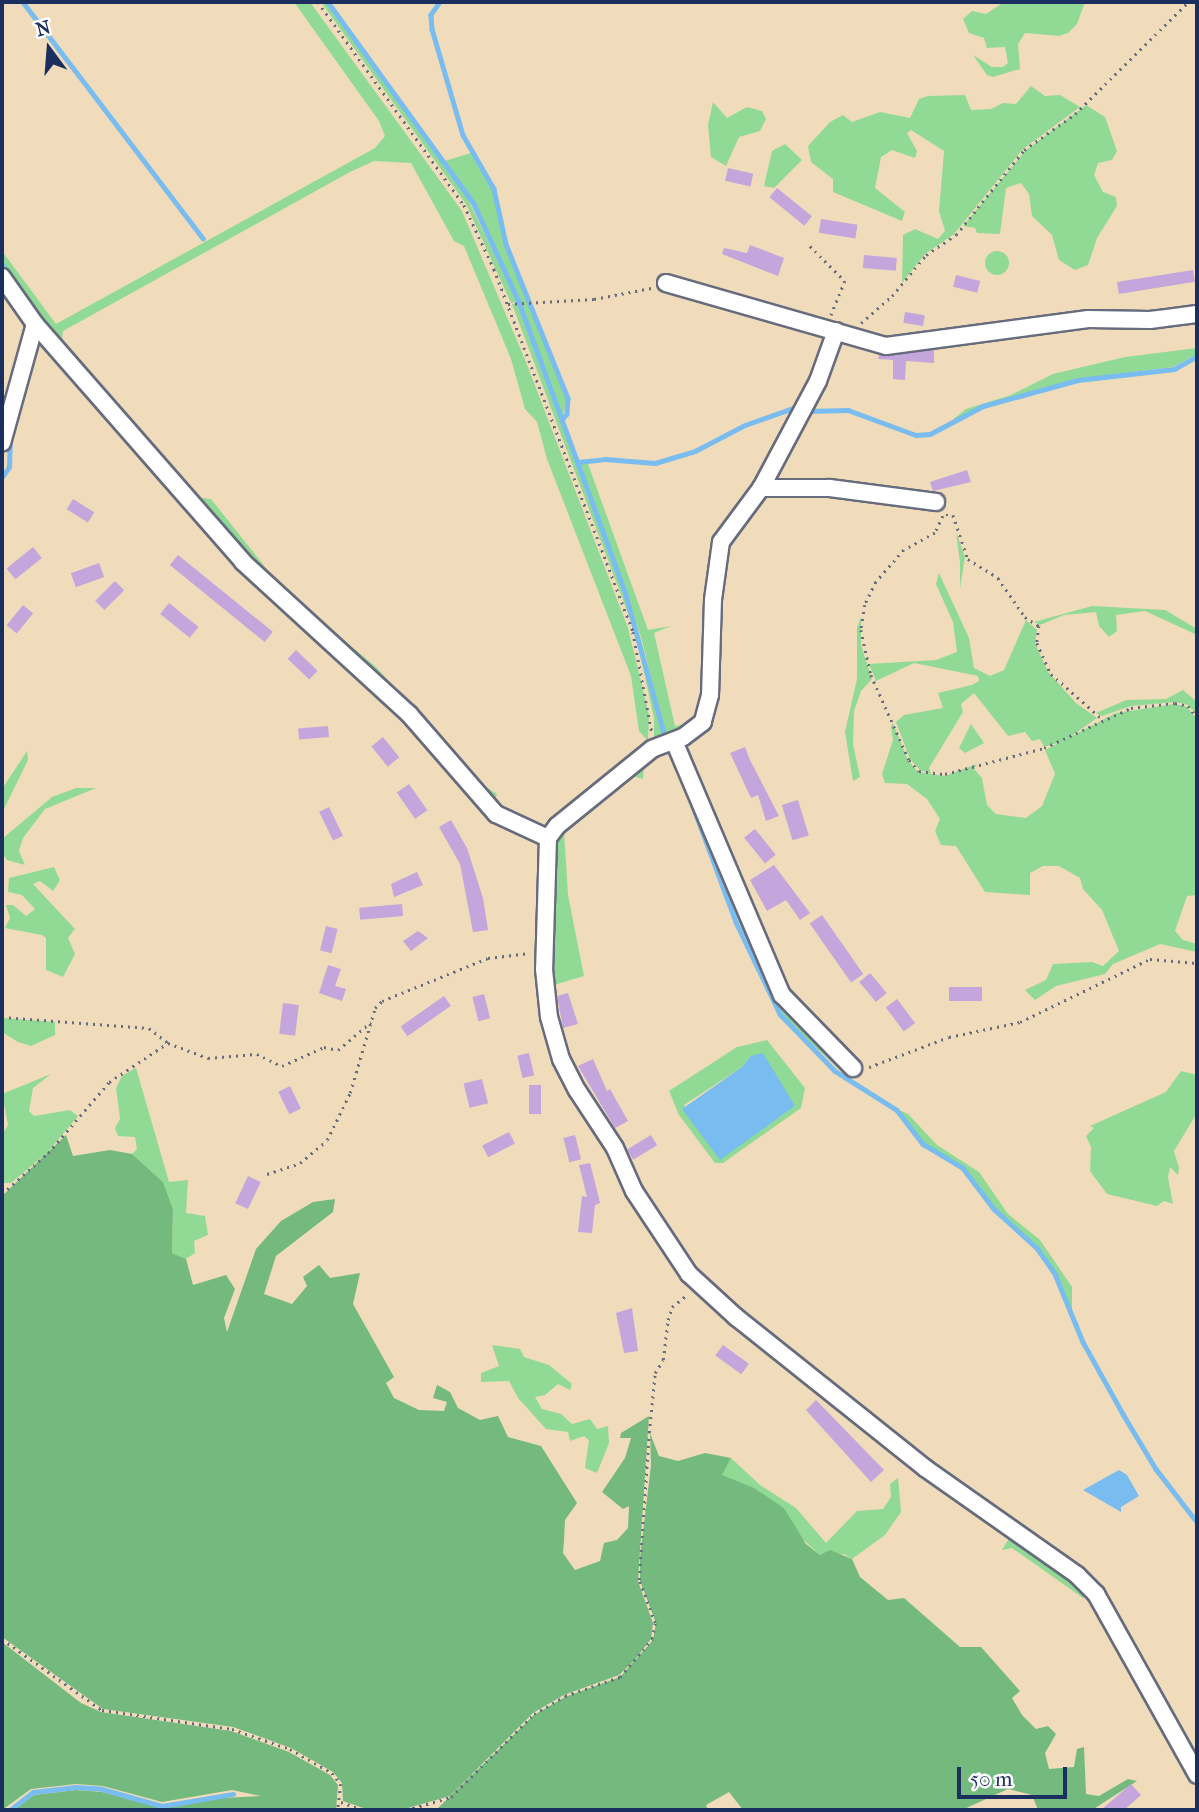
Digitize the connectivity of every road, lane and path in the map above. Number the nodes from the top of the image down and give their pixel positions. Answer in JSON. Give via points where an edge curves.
{"nodes":[{"id":1,"x":318,"y":2,"type":"edge"},
{"id":2,"x":1188,"y":2,"type":"edge"},
{"id":3,"x":810,"y":246,"type":"dead end"},
{"id":4,"x":2,"y":277,"type":"edge"},
{"id":5,"x":666,"y":283,"type":"joint"},
{"id":6,"x":509,"y":304,"type":"junction"},
{"id":7,"x":1197,"y":314,"type":"edge"},
{"id":8,"x":35,"y":324,"type":"junction"},
{"id":9,"x":837,"y":332,"type":"junction"},
{"id":10,"x":2,"y":443,"type":"edge"},
{"id":11,"x":761,"y":488,"type":"junction"},
{"id":12,"x":939,"y":509,"type":"junction"},
{"id":13,"x":1197,"y":717,"type":"edge"},
{"id":14,"x":1101,"y":718,"type":"junction"},
{"id":15,"x":674,"y":741,"type":"junction"},
{"id":16,"x":652,"y":749,"type":"junction"},
{"id":17,"x":548,"y":838,"type":"junction"},
{"id":18,"x":545,"y":951,"type":"junction"},
{"id":19,"x":1197,"y":963,"type":"edge"},
{"id":20,"x":2,"y":1017,"type":"edge"},
{"id":21,"x":371,"y":1022,"type":"junction"},
{"id":22,"x":168,"y":1043,"type":"junction"},
{"id":23,"x":853,"y":1068,"type":"joint"},
{"id":24,"x":267,"y":1174,"type":"dead end"},
{"id":25,"x":2,"y":1194,"type":"edge"},
{"id":26,"x":702,"y":1283,"type":"junction"},
{"id":27,"x":2,"y":1639,"type":"edge"},
{"id":28,"x":1197,"y":1775,"type":"edge"},
{"id":29,"x":341,"y":1802,"type":"junction"},
{"id":30,"x":338,"y":1810,"type":"edge"},
{"id":31,"x":364,"y":1810,"type":"edge"},
{"id":32,"x":406,"y":1810,"type":"edge"}],
"edges":[{"from":1,"to":6,"type":"path","via":[[464,205]]},
{"from":2,"to":9,"type":"path","via":[[1074,114],[1024,150],[956,235],[926,255],[892,296]]},
{"from":3,"to":9,"type":"path","via":[[845,281]]},
{"from":4,"to":8,"type":"street"},
{"from":5,"to":6,"type":"path","via":[[594,299]]},
{"from":5,"to":9,"type":"street"},
{"from":6,"to":16,"type":"path","via":[[633,632],[652,719]]},
{"from":7,"to":9,"type":"street","via":[[1150,320],[1087,319],[950,334],[929,344],[897,346]]},
{"from":8,"to":10,"type":"street"},
{"from":8,"to":17,"type":"street","via":[[243,562],[400,705],[496,814]]},
{"from":9,"to":11,"type":"street","via":[[818,381]]},
{"from":11,"to":12,"type":"street","via":[[830,488]]},
{"from":11,"to":15,"type":"street","via":[[721,542],[707,712],[696,730]]},
{"from":12,"to":14,"type":"path","via":[[953,515],[968,559],[998,579],[1025,617],[1039,626],[1037,643],[1051,674]]},
{"from":12,"to":14,"type":"path","via":[[944,520],[935,533],[904,550],[876,582],[862,617],[862,644],[871,675],[909,760],[919,771],[945,774],[1065,742]]},
{"from":13,"to":14,"type":"path","via":[[1188,706],[1175,703],[1131,708]]},
{"from":15,"to":16,"type":"street"},
{"from":15,"to":23,"type":"street","via":[[782,995]]},
{"from":16,"to":17,"type":"street","via":[[557,825]]},
{"from":17,"to":18,"type":"street"},
{"from":18,"to":21,"type":"path","via":[[488,958],[445,974],[382,1002]]},
{"from":18,"to":26,"type":"street","via":[[549,1017],[561,1059],[615,1148],[634,1191],[689,1275]]},
{"from":19,"to":23,"type":"path","via":[[1150,959],[1020,1022],[949,1037],[884,1064]]},
{"from":20,"to":22,"type":"path","via":[[149,1028]]},
{"from":21,"to":22,"type":"path","via":[[338,1050],[324,1046],[282,1066],[257,1054],[208,1058]]},
{"from":21,"to":24,"type":"path","via":[[350,1093],[327,1140],[300,1163]]},
{"from":22,"to":25,"type":"path","via":[[109,1082],[48,1153]]},
{"from":26,"to":28,"type":"street","via":[[736,1317],[925,1468],[1077,1575],[1096,1594]]},
{"from":26,"to":32,"type":"path","via":[[671,1307],[663,1360],[655,1373],[639,1558],[639,1580],[655,1623],[652,1639],[620,1677],[565,1696],[534,1714],[451,1797]]},
{"from":27,"to":29,"type":"path","via":[[102,1710],[232,1728],[290,1749],[332,1773],[341,1784]]},
{"from":29,"to":30,"type":"path"},
{"from":29,"to":31,"type":"path"}]}
